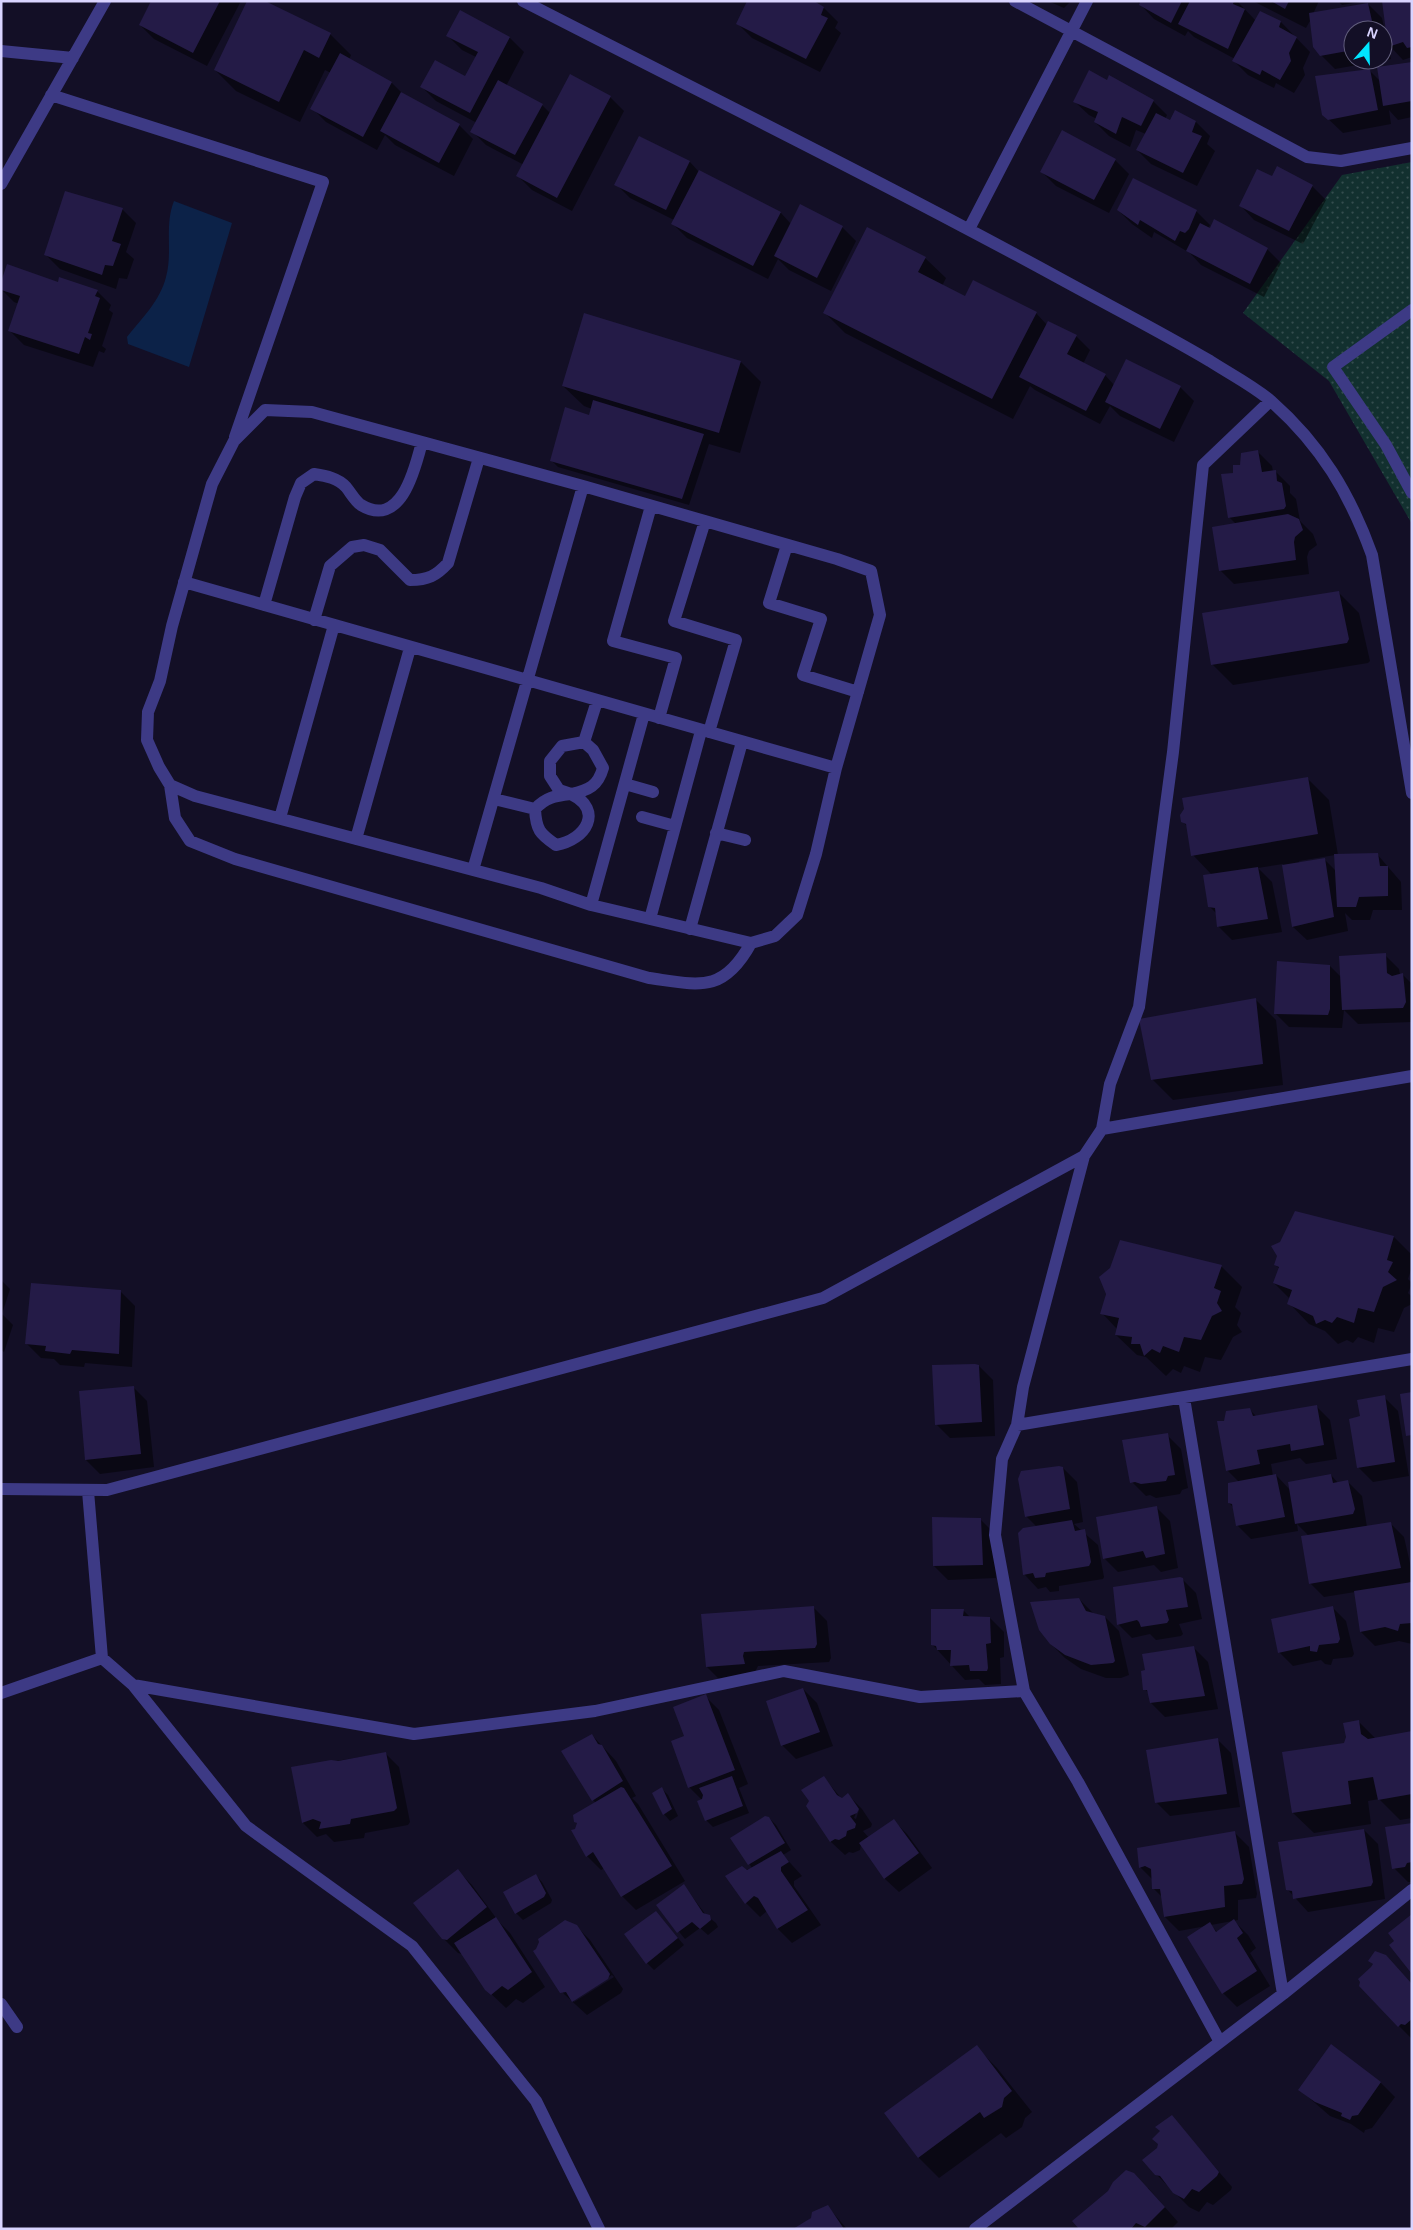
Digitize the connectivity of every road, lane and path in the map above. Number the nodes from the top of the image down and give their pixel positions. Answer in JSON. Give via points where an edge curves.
{"nodes":[{"id":1,"x":106,"y":1,"type":"edge"},
{"id":2,"x":523,"y":1,"type":"edge"},
{"id":3,"x":1014,"y":1,"type":"edge"},
{"id":4,"x":1087,"y":1,"type":"edge"},
{"id":5,"x":1072,"y":32,"type":"junction"},
{"id":6,"x":1,"y":51,"type":"edge"},
{"id":7,"x":73,"y":58,"type":"junction"},
{"id":8,"x":52,"y":95,"type":"junction"},
{"id":9,"x":1412,"y":148,"type":"edge"},
{"id":10,"x":1,"y":184,"type":"edge"},
{"id":11,"x":969,"y":229,"type":"junction"},
{"id":12,"x":1412,"y":310,"type":"edge"},
{"id":13,"x":1270,"y":400,"type":"junction"},
{"id":14,"x":234,"y":441,"type":"junction"},
{"id":15,"x":422,"y":442,"type":"junction"},
{"id":16,"x":479,"y":458,"type":"junction"},
{"id":17,"x":583,"y":486,"type":"junction"},
{"id":18,"x":1412,"y":494,"type":"edge"},
{"id":19,"x":651,"y":506,"type":"junction"},
{"id":20,"x":705,"y":521,"type":"junction"},
{"id":21,"x":787,"y":545,"type":"junction"},
{"id":22,"x":184,"y":582,"type":"junction"},
{"id":23,"x":264,"y":605,"type":"junction"},
{"id":24,"x":314,"y":620,"type":"junction"},
{"id":25,"x":334,"y":625,"type":"junction"},
{"id":26,"x":410,"y":648,"type":"junction"},
{"id":27,"x":528,"y":681,"type":"junction"},
{"id":28,"x":858,"y":692,"type":"junction"},
{"id":29,"x":597,"y":701,"type":"junction"},
{"id":30,"x":644,"y":714,"type":"junction"},
{"id":31,"x":659,"y":718,"type":"junction"},
{"id":32,"x":705,"y":732,"type":"junction"},
{"id":33,"x":584,"y":742,"type":"junction"},
{"id":34,"x":742,"y":742,"type":"junction"},
{"id":35,"x":836,"y":768,"type":"junction"},
{"id":36,"x":625,"y":784,"type":"junction"},
{"id":37,"x":170,"y":785,"type":"junction"},
{"id":38,"x":653,"y":792,"type":"dead end"},
{"id":39,"x":1412,"y":793,"type":"edge"},
{"id":40,"x":571,"y":794,"type":"junction"},
{"id":41,"x":494,"y":799,"type":"junction"},
{"id":42,"x":535,"y":810,"type":"junction"},
{"id":43,"x":642,"y":817,"type":"dead end"},
{"id":44,"x":280,"y":818,"type":"junction"},
{"id":45,"x":675,"y":826,"type":"junction"},
{"id":46,"x":716,"y":833,"type":"junction"},
{"id":47,"x":356,"y":839,"type":"junction"},
{"id":48,"x":745,"y":840,"type":"dead end"},
{"id":49,"x":473,"y":870,"type":"junction"},
{"id":50,"x":591,"y":905,"type":"junction"},
{"id":51,"x":650,"y":919,"type":"junction"},
{"id":52,"x":690,"y":929,"type":"junction"},
{"id":53,"x":751,"y":943,"type":"junction"},
{"id":54,"x":1412,"y":1076,"type":"edge"},
{"id":55,"x":1102,"y":1129,"type":"junction"},
{"id":56,"x":1084,"y":1156,"type":"junction"},
{"id":57,"x":1412,"y":1359,"type":"edge"},
{"id":58,"x":1184,"y":1398,"type":"junction"},
{"id":59,"x":1017,"y":1425,"type":"junction"},
{"id":60,"x":1,"y":1489,"type":"edge"},
{"id":61,"x":88,"y":1491,"type":"junction"},
{"id":62,"x":102,"y":1658,"type":"junction"},
{"id":63,"x":133,"y":1685,"type":"junction"},
{"id":64,"x":1024,"y":1690,"type":"junction"},
{"id":65,"x":1,"y":1693,"type":"edge"},
{"id":66,"x":1412,"y":1890,"type":"edge"},
{"id":67,"x":1283,"y":1994,"type":"junction"},
{"id":68,"x":1,"y":2004,"type":"edge"},
{"id":69,"x":17,"y":2027,"type":"dead end"},
{"id":70,"x":1220,"y":2042,"type":"junction"},
{"id":71,"x":599,"y":2229,"type":"edge"},
{"id":72,"x":975,"y":2229,"type":"edge"}],
"edges":[{"from":1,"to":7,"type":"street"},
{"from":2,"to":11,"type":"street"},
{"from":3,"to":5,"type":"street"},
{"from":4,"to":5,"type":"street"},
{"from":5,"to":9,"type":"street","via":[[1307,157],[1341,161]]},
{"from":5,"to":11,"type":"street"},
{"from":6,"to":7,"type":"street"},
{"from":7,"to":8,"type":"street"},
{"from":8,"to":10,"type":"street"},
{"from":8,"to":14,"type":"street","via":[[323,182]]},
{"from":11,"to":13,"type":"street","via":[[1190,349]]},
{"from":12,"to":18,"type":"street","via":[[1333,367],[1386,445]]},
{"from":13,"to":39,"type":"street","via":[[1305,435],[1343,487],[1360,521],[1372,556]]},
{"from":13,"to":55,"type":"street","via":[[1203,465],[1174,742],[1140,1007],[1110,1084]]},
{"from":14,"to":15,"type":"street","via":[[265,410],[312,412]]},
{"from":14,"to":22,"type":"street","via":[[212,484]]},
{"from":15,"to":16,"type":"street"},
{"from":15,"to":23,"type":"street","via":[[410,485],[392,507],[379,510],[361,505],[344,485],[330,477],[314,474],[301,483]]},
{"from":16,"to":17,"type":"street"},
{"from":16,"to":24,"type":"street","via":[[448,563],[439,573],[426,580],[410,580],[380,550],[364,544],[352,547],[330,566]]},
{"from":17,"to":19,"type":"street"},
{"from":17,"to":27,"type":"street"},
{"from":19,"to":20,"type":"street"},
{"from":19,"to":31,"type":"street","via":[[613,641],[676,658]]},
{"from":20,"to":21,"type":"street"},
{"from":20,"to":32,"type":"street","via":[[674,621],[736,640]]},
{"from":21,"to":28,"type":"street","via":[[871,571],[880,615]]},
{"from":21,"to":28,"type":"street","via":[[769,603],[821,619],[803,675]]},
{"from":22,"to":23,"type":"street"},
{"from":22,"to":37,"type":"street","via":[[160,681],[148,712],[147,740]]},
{"from":23,"to":24,"type":"street"},
{"from":24,"to":25,"type":"street"},
{"from":25,"to":26,"type":"street"},
{"from":25,"to":44,"type":"street"},
{"from":26,"to":27,"type":"street"},
{"from":26,"to":47,"type":"street"},
{"from":27,"to":29,"type":"street"},
{"from":27,"to":41,"type":"street"},
{"from":28,"to":35,"type":"street"},
{"from":29,"to":30,"type":"street"},
{"from":29,"to":33,"type":"street"},
{"from":30,"to":31,"type":"street"},
{"from":30,"to":36,"type":"street"},
{"from":31,"to":32,"type":"street"},
{"from":32,"to":34,"type":"street"},
{"from":32,"to":45,"type":"street"},
{"from":33,"to":40,"type":"street","via":[[593,750],[603,768],[593,788]]},
{"from":33,"to":40,"type":"street","via":[[562,746],[550,761],[550,776],[559,790]]},
{"from":34,"to":35,"type":"street"},
{"from":34,"to":46,"type":"street"},
{"from":35,"to":53,"type":"street","via":[[816,854],[797,915],[775,936]]},
{"from":36,"to":38,"type":"street"},
{"from":36,"to":50,"type":"street"},
{"from":37,"to":44,"type":"street","via":[[195,796]]},
{"from":37,"to":53,"type":"street","via":[[175,818],[190,841],[235,859],[649,978],[702,985],[728,974]]},
{"from":40,"to":42,"type":"street","via":[[552,796]]},
{"from":40,"to":42,"type":"street","via":[[582,800],[588,821],[581,834],[570,842],[556,845],[542,835]]},
{"from":41,"to":42,"type":"street"},
{"from":41,"to":49,"type":"street"},
{"from":43,"to":45,"type":"street"},
{"from":44,"to":47,"type":"street"},
{"from":45,"to":51,"type":"street"},
{"from":46,"to":48,"type":"street"},
{"from":46,"to":52,"type":"street"},
{"from":47,"to":49,"type":"street"},
{"from":49,"to":50,"type":"street"},
{"from":50,"to":51,"type":"street"},
{"from":51,"to":52,"type":"street"},
{"from":52,"to":53,"type":"street"},
{"from":54,"to":55,"type":"street"},
{"from":55,"to":56,"type":"street"},
{"from":56,"to":59,"type":"street","via":[[1023,1387]]},
{"from":56,"to":61,"type":"street","via":[[823,1298],[107,1490]]},
{"from":57,"to":58,"type":"street"},
{"from":58,"to":59,"type":"street"},
{"from":58,"to":67,"type":"street"},
{"from":59,"to":64,"type":"street","via":[[1002,1459],[995,1535]]},
{"from":60,"to":61,"type":"street"},
{"from":61,"to":62,"type":"street"},
{"from":62,"to":63,"type":"street"},
{"from":62,"to":65,"type":"street"},
{"from":63,"to":64,"type":"street","via":[[414,1734],[595,1712],[784,1671],[920,1698]]},
{"from":63,"to":71,"type":"street","via":[[246,1826],[412,1946],[536,2101]]},
{"from":64,"to":70,"type":"street"},
{"from":66,"to":67,"type":"street"},
{"from":67,"to":70,"type":"street"},
{"from":68,"to":69,"type":"street"},
{"from":70,"to":72,"type":"street"}]}
